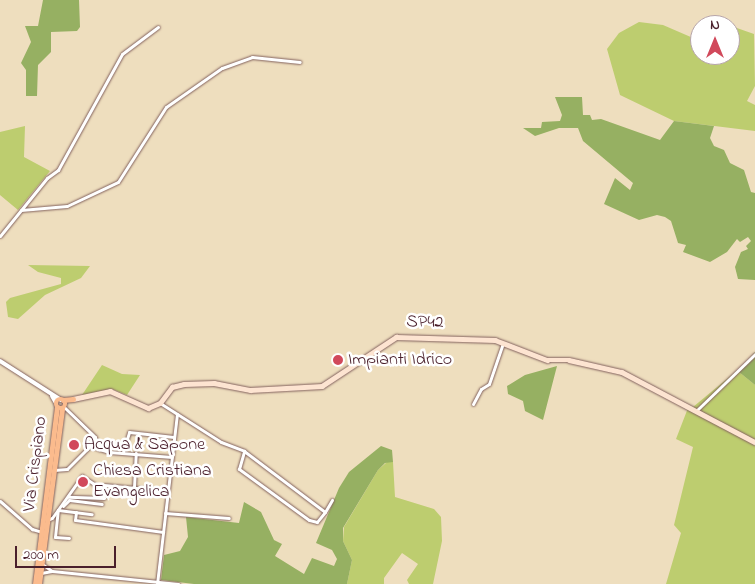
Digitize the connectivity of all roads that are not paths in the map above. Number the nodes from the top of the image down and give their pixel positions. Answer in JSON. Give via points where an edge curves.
{"nodes":[{"id":1,"x":158,"y":27,"type":"dead end"},
{"id":2,"x":300,"y":62,"type":"dead end"},
{"id":3,"x":21,"y":210,"type":"junction"},
{"id":4,"x":0,"y":236,"type":"edge"},
{"id":5,"x":504,"y":341,"type":"junction"},
{"id":6,"x":755,"y":354,"type":"edge"},
{"id":7,"x":0,"y":361,"type":"edge"},
{"id":8,"x":160,"y":403,"type":"junction"},
{"id":9,"x":61,"y":404,"type":"junction"},
{"id":10,"x":473,"y":404,"type":"dead end"},
{"id":11,"x":695,"y":411,"type":"junction"},
{"id":12,"x":177,"y":414,"type":"junction"},
{"id":13,"x":94,"y":437,"type":"junction"},
{"id":14,"x":174,"y":437,"type":"junction"},
{"id":15,"x":755,"y":442,"type":"edge"},
{"id":16,"x":90,"y":446,"type":"junction"},
{"id":17,"x":100,"y":449,"type":"junction"},
{"id":18,"x":123,"y":452,"type":"junction"},
{"id":19,"x":244,"y":452,"type":"junction"},
{"id":20,"x":136,"y":453,"type":"junction"},
{"id":21,"x":172,"y":457,"type":"junction"},
{"id":22,"x":53,"y":470,"type":"junction"},
{"id":23,"x":104,"y":484,"type":"dead end"},
{"id":24,"x":134,"y":487,"type":"junction"},
{"id":25,"x":168,"y":491,"type":"junction"},
{"id":26,"x":68,"y":497,"type":"junction"},
{"id":27,"x":332,"y":500,"type":"dead end"},
{"id":28,"x":0,"y":501,"type":"edge"},
{"id":29,"x":102,"y":504,"type":"dead end"},
{"id":30,"x":58,"y":510,"type":"junction"},
{"id":31,"x":76,"y":512,"type":"junction"},
{"id":32,"x":325,"y":512,"type":"junction"},
{"id":33,"x":165,"y":513,"type":"junction"},
{"id":34,"x":92,"y":514,"type":"dead end"},
{"id":35,"x":229,"y":518,"type":"dead end"},
{"id":36,"x":47,"y":520,"type":"junction"},
{"id":37,"x":42,"y":532,"type":"junction"},
{"id":38,"x":163,"y":532,"type":"junction"},
{"id":39,"x":69,"y":538,"type":"dead end"},
{"id":40,"x":42,"y":564,"type":"junction"},
{"id":41,"x":52,"y":571,"type":"junction"},
{"id":42,"x":41,"y":573,"type":"junction"},
{"id":43,"x":157,"y":583,"type":"edge"},
{"id":44,"x":37,"y":584,"type":"edge"},
{"id":45,"x":178,"y":584,"type":"edge"}],
"edges":[{"from":1,"to":3,"type":"street","via":[[122,54],[58,170]]},
{"from":2,"to":3,"type":"street","via":[[252,57],[222,68],[166,107],[118,182],[67,206]]},
{"from":3,"to":4,"type":"street"},
{"from":5,"to":8,"type":"main road","name":"SP42","number":"SP42","via":[[403,335],[387,340],[348,371],[322,386],[250,390],[214,383],[184,384],[172,387]]},
{"from":5,"to":10,"type":"street","via":[[489,384],[481,389]]},
{"from":5,"to":11,"type":"main road","name":"SP42","number":"SP42","via":[[542,358],[569,360],[622,372]]},
{"from":6,"to":11,"type":"street"},
{"from":7,"to":9,"type":"street"},
{"from":8,"to":9,"type":"main road","via":[[153,407],[141,406],[110,391]]},
{"from":8,"to":12,"type":"street"},
{"from":9,"to":13,"type":"street"},
{"from":9,"to":22,"type":"main road","name":"Via Crispiano"},
{"from":9,"to":37,"type":"main road","name":"Via Crispiano"},
{"from":11,"to":15,"type":"main road","name":"SP42","number":"SP42"},
{"from":12,"to":14,"type":"street"},
{"from":12,"to":19,"type":"street","via":[[221,442]]},
{"from":13,"to":16,"type":"street","name":"Via Crispiano"},
{"from":13,"to":17,"type":"street"},
{"from":14,"to":18,"type":"street","via":[[129,432]]},
{"from":14,"to":21,"type":"street"},
{"from":16,"to":17,"type":"street"},
{"from":16,"to":22,"type":"street","name":"Via Crispiano","via":[[67,469]]},
{"from":17,"to":18,"type":"street"},
{"from":18,"to":20,"type":"street"},
{"from":19,"to":32,"type":"street"},
{"from":19,"to":32,"type":"street","via":[[240,469],[309,520],[318,522]]},
{"from":20,"to":21,"type":"street"},
{"from":20,"to":24,"type":"street"},
{"from":21,"to":25,"type":"street"},
{"from":22,"to":36,"type":"main road","name":"Via Crispiano"},
{"from":23,"to":24,"type":"street"},
{"from":24,"to":25,"type":"street"},
{"from":25,"to":33,"type":"street"},
{"from":26,"to":26,"type":"street","name":"Via Crispiano","via":[[99,500],[104,498],[102,492],[82,476]]},
{"from":26,"to":30,"type":"street","name":"Via Crispiano"},
{"from":27,"to":32,"type":"street"},
{"from":28,"to":37,"type":"street","via":[[32,529]]},
{"from":29,"to":30,"type":"street","name":"Via Crispiano","via":[[69,500]]},
{"from":30,"to":31,"type":"street"},
{"from":30,"to":36,"type":"street","name":"Via Crispiano"},
{"from":30,"to":39,"type":"street","via":[[55,537]]},
{"from":31,"to":34,"type":"street"},
{"from":31,"to":38,"type":"street","via":[[75,520]]},
{"from":33,"to":35,"type":"street"},
{"from":33,"to":38,"type":"street"},
{"from":36,"to":40,"type":"main road","name":"Via Crispiano"},
{"from":37,"to":44,"type":"main road","name":"Via Crispiano"},
{"from":38,"to":43,"type":"street"},
{"from":40,"to":41,"type":"street"},
{"from":40,"to":42,"type":"main road","name":"Via Crispiano"},
{"from":41,"to":42,"type":"street"},
{"from":41,"to":43,"type":"street"},
{"from":42,"to":44,"type":"main road","name":"Via Crispiano"},
{"from":43,"to":45,"type":"street"}]}
